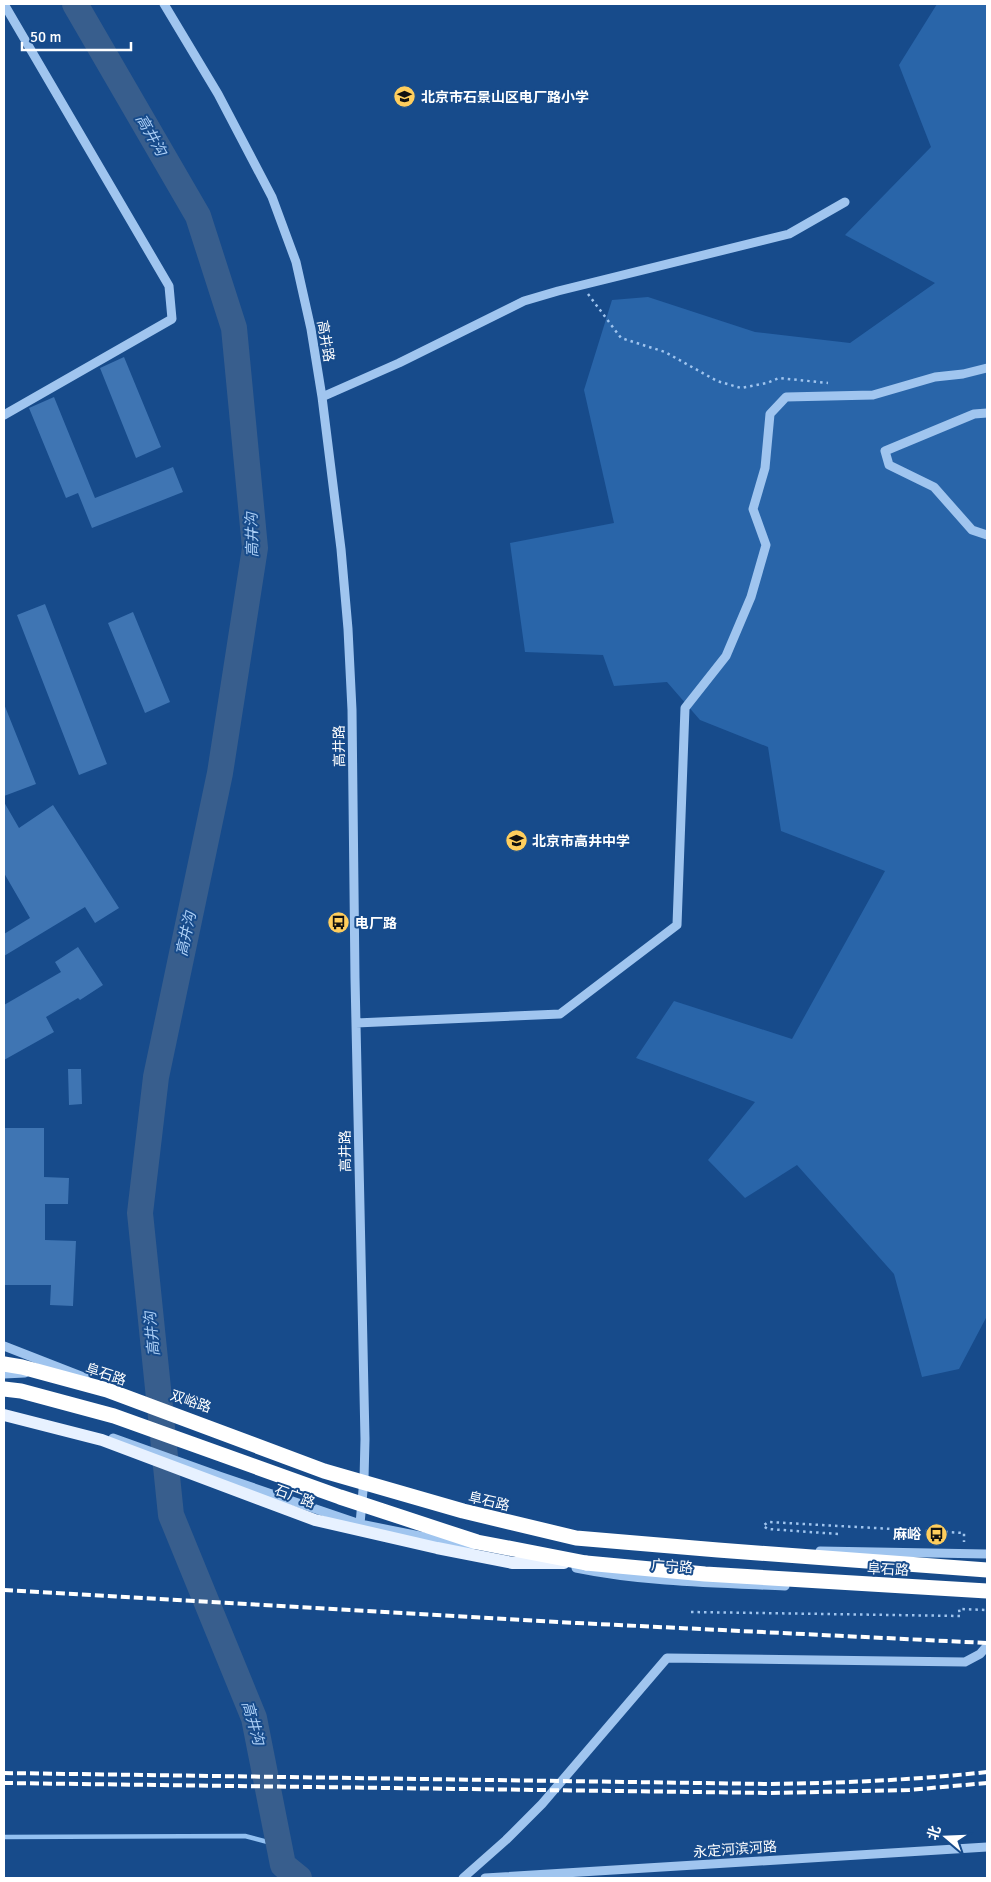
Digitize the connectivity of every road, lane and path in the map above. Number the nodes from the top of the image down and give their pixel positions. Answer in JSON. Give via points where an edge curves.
{"nodes":[{"id":1,"x":4,"y":4,"type":"edge"},
{"id":2,"x":164,"y":4,"type":"edge"},
{"id":3,"x":845,"y":202,"type":"dead end"},
{"id":4,"x":581,"y":285,"type":"junction"},
{"id":5,"x":987,"y":368,"type":"edge"},
{"id":6,"x":831,"y":384,"type":"dead end"},
{"id":7,"x":322,"y":398,"type":"junction"},
{"id":8,"x":987,"y":413,"type":"edge"},
{"id":9,"x":4,"y":415,"type":"edge"},
{"id":10,"x":987,"y":535,"type":"edge"},
{"id":11,"x":356,"y":1022,"type":"junction"},
{"id":12,"x":4,"y":1346,"type":"edge"},
{"id":13,"x":4,"y":1364,"type":"edge"},
{"id":14,"x":4,"y":1374,"type":"edge"},
{"id":15,"x":107,"y":1386,"type":"junction"},
{"id":16,"x":4,"y":1389,"type":"edge"},
{"id":17,"x":4,"y":1416,"type":"edge"},
{"id":18,"x":364,"y":1479,"type":"junction"},
{"id":19,"x":360,"y":1524,"type":"junction"},
{"id":20,"x":838,"y":1534,"type":"dead end"},
{"id":21,"x":964,"y":1548,"type":"dead end"},
{"id":22,"x":987,"y":1554,"type":"edge"},
{"id":23,"x":586,"y":1563,"type":"junction"},
{"id":24,"x":987,"y":1570,"type":"edge"},
{"id":25,"x":987,"y":1592,"type":"edge"},
{"id":26,"x":987,"y":1610,"type":"edge"},
{"id":27,"x":691,"y":1612,"type":"dead end"},
{"id":28,"x":987,"y":1646,"type":"edge"},
{"id":29,"x":987,"y":1847,"type":"edge"},
{"id":30,"x":463,"y":1878,"type":"edge"},
{"id":31,"x":485,"y":1878,"type":"edge"}],
"edges":[{"from":1,"to":9,"type":"street","via":[[170,286],[172,319]]},
{"from":2,"to":7,"type":"street","name":"高井路","via":[[218,94],[272,197],[296,262]]},
{"from":3,"to":4,"type":"street","via":[[789,234]]},
{"from":4,"to":6,"type":"path","via":[[621,338],[665,352],[717,381],[741,388],[779,378]]},
{"from":4,"to":7,"type":"street","via":[[524,301],[399,364]]},
{"from":5,"to":11,"type":"street","via":[[935,377],[873,395],[786,397],[770,414],[765,468],[753,509],[766,545],[752,597],[726,656],[685,708],[677,925],[560,1014]]},
{"from":7,"to":11,"type":"street","name":"高井路","via":[[341,549],[352,710]]},
{"from":8,"to":10,"type":"street","via":[[974,414],[885,451],[889,465],[934,487],[972,530]]},
{"from":11,"to":18,"type":"street","name":"高井路"},
{"from":12,"to":15,"type":"street"},
{"from":13,"to":24,"type":"highway","name":"阜石路","bridge":true,"via":[[107,1390],[324,1471],[463,1512],[576,1538]]},
{"from":14,"to":15,"type":"street","name":"双峪路","via":[[37,1372]]},
{"from":15,"to":18,"type":"street","name":"双峪路"},
{"from":16,"to":23,"type":"highway","name":"阜石路","bridge":true,"via":[[114,1416],[477,1542]]},
{"from":17,"to":19,"type":"street","via":[[42,1420],[98,1433]]},
{"from":17,"to":23,"type":"main road","name":"石广路","bridge":true,"via":[[102,1440],[315,1520],[513,1564]]},
{"from":18,"to":19,"type":"street","name":"高井路"},
{"from":18,"to":22,"type":"street","name":"广宁路","via":[[461,1512],[589,1536],[763,1549]]},
{"from":19,"to":25,"type":"street","name":"广宁路","via":[[596,1572],[709,1582]]},
{"from":20,"to":21,"type":"path","via":[[768,1530],[763,1526],[768,1522],[964,1533]]},
{"from":23,"to":25,"type":"highway","name":"阜石路"},
{"from":26,"to":27,"type":"path","via":[[960,1608],[960,1616]]},
{"from":28,"to":30,"type":"street","via":[[965,1662],[667,1658],[542,1804]]},
{"from":29,"to":31,"type":"street","name":"永定河滨河路"}]}
